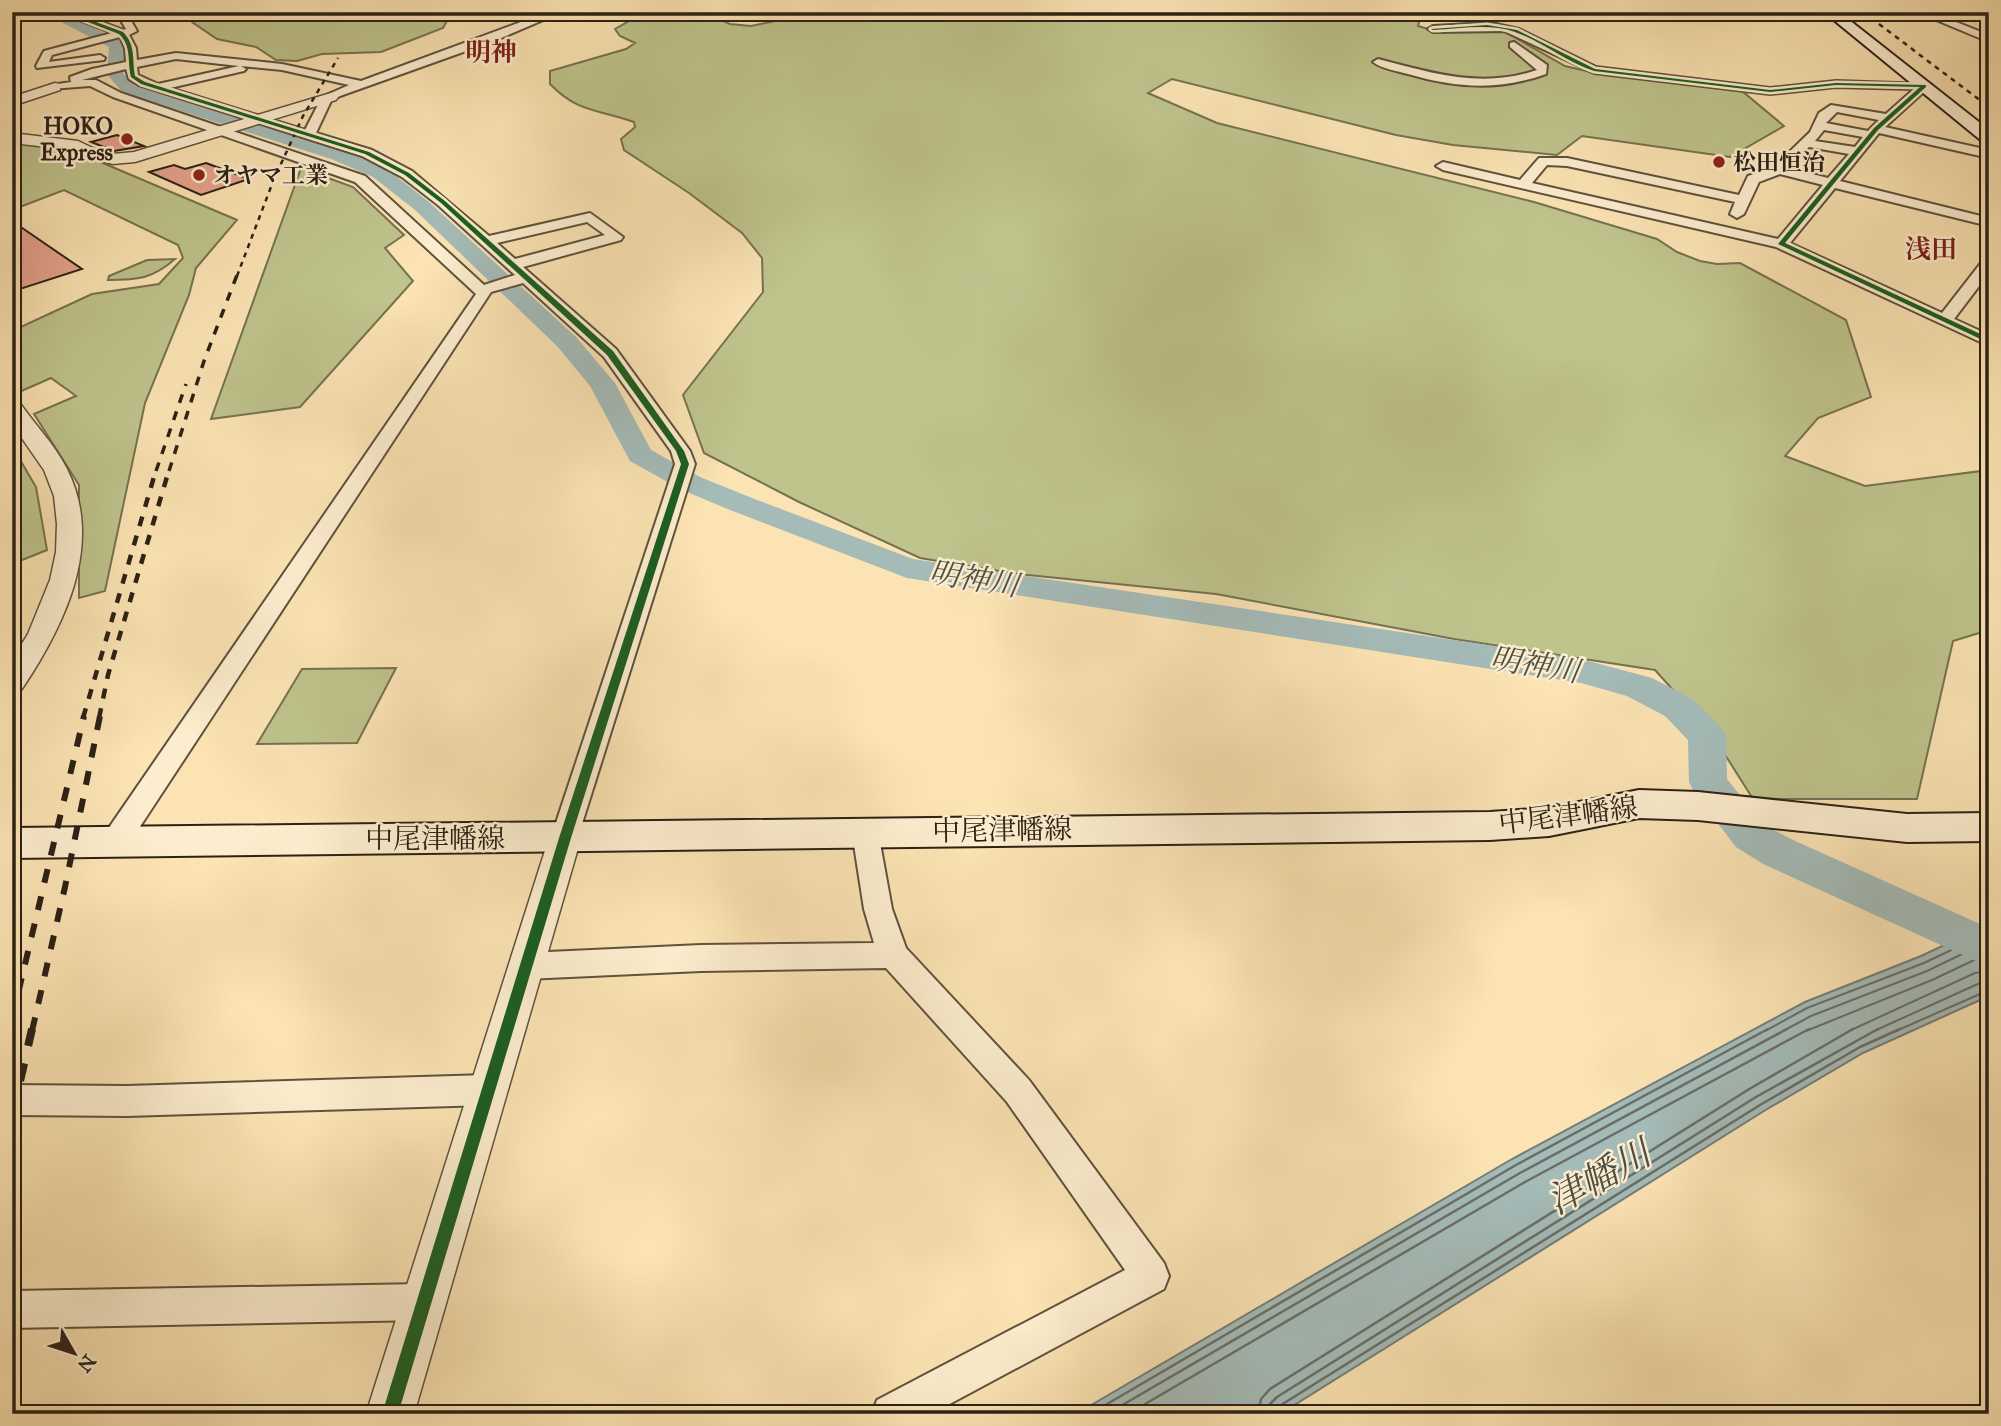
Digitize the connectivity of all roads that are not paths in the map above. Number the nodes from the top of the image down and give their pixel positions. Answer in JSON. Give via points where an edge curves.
{"nodes":[{"id":1,"x":64,"y":12,"type":"edge"},
{"id":2,"x":121,"y":12,"type":"edge"},
{"id":3,"x":557,"y":12,"type":"edge"},
{"id":4,"x":1830,"y":12,"type":"edge"},
{"id":5,"x":1922,"y":12,"type":"edge"},
{"id":6,"x":117,"y":34,"type":"junction"},
{"id":7,"x":1989,"y":38,"type":"edge"},
{"id":8,"x":94,"y":39,"type":"junction"},
{"id":9,"x":132,"y":46,"type":"junction"},
{"id":10,"x":176,"y":56,"type":"junction"},
{"id":11,"x":100,"y":58,"type":"junction"},
{"id":12,"x":1378,"y":62,"type":"dead end"},
{"id":13,"x":258,"y":64,"type":"junction"},
{"id":14,"x":127,"y":66,"type":"junction"},
{"id":15,"x":96,"y":71,"type":"junction"},
{"id":16,"x":362,"y":85,"type":"junction"},
{"id":17,"x":1924,"y":86,"type":"junction"},
{"id":18,"x":158,"y":87,"type":"junction"},
{"id":19,"x":55,"y":88,"type":"junction"},
{"id":20,"x":331,"y":97,"type":"junction"},
{"id":21,"x":12,"y":102,"type":"edge"},
{"id":22,"x":1888,"y":118,"type":"junction"},
{"id":23,"x":256,"y":120,"type":"junction"},
{"id":24,"x":1819,"y":125,"type":"junction"},
{"id":25,"x":226,"y":129,"type":"junction"},
{"id":26,"x":1873,"y":132,"type":"junction"},
{"id":27,"x":309,"y":135,"type":"junction"},
{"id":28,"x":12,"y":138,"type":"edge"},
{"id":29,"x":1989,"y":138,"type":"edge"},
{"id":30,"x":1807,"y":143,"type":"junction"},
{"id":31,"x":1857,"y":151,"type":"junction"},
{"id":32,"x":1989,"y":154,"type":"edge"},
{"id":33,"x":1443,"y":166,"type":"dead end"},
{"id":34,"x":1779,"y":170,"type":"junction"},
{"id":35,"x":1524,"y":184,"type":"junction"},
{"id":36,"x":1830,"y":184,"type":"junction"},
{"id":37,"x":1743,"y":200,"type":"junction"},
{"id":38,"x":1989,"y":222,"type":"edge"},
{"id":39,"x":1730,"y":231,"type":"junction"},
{"id":40,"x":487,"y":242,"type":"junction"},
{"id":41,"x":1780,"y":244,"type":"junction"},
{"id":42,"x":1989,"y":262,"type":"edge"},
{"id":43,"x":519,"y":274,"type":"junction"},
{"id":44,"x":489,"y":288,"type":"junction"},
{"id":45,"x":1944,"y":321,"type":"junction"},
{"id":46,"x":1989,"y":341,"type":"edge"},
{"id":47,"x":12,"y":408,"type":"edge"},
{"id":48,"x":12,"y":682,"type":"edge"},
{"id":49,"x":1989,"y":827,"type":"edge"},
{"id":50,"x":865,"y":832,"type":"junction"},
{"id":51,"x":565,"y":838,"type":"junction"},
{"id":52,"x":117,"y":840,"type":"junction"},
{"id":53,"x":12,"y":843,"type":"edge"},
{"id":54,"x":893,"y":955,"type":"junction"},
{"id":55,"x":526,"y":966,"type":"junction"},
{"id":56,"x":488,"y":1090,"type":"junction"},
{"id":57,"x":12,"y":1100,"type":"edge"},
{"id":58,"x":423,"y":1302,"type":"junction"},
{"id":59,"x":12,"y":1310,"type":"edge"},
{"id":60,"x":390,"y":1414,"type":"edge"},
{"id":61,"x":891,"y":1414,"type":"edge"}],
"edges":[{"from":1,"to":6,"type":"street"},
{"from":2,"to":6,"type":"street","via":[[132,31]]},
{"from":3,"to":16,"type":"street"},
{"from":4,"to":17,"type":"main road"},
{"from":5,"to":7,"type":"street"},
{"from":6,"to":8,"type":"street"},
{"from":6,"to":9,"type":"street"},
{"from":8,"to":11,"type":"street"},
{"from":8,"to":11,"type":"street","via":[[48,53],[41,66]]},
{"from":9,"to":10,"type":"street"},
{"from":9,"to":14,"type":"street"},
{"from":10,"to":13,"type":"street"},
{"from":10,"to":14,"type":"street"},
{"from":11,"to":15,"type":"street"},
{"from":12,"to":17,"type":"street","via":[[1442,80],[1485,84],[1542,72],[1543,67],[1518,47],[1430,24],[1505,28],[1594,70],[1770,91],[1836,84]]},
{"from":13,"to":16,"type":"street"},
{"from":13,"to":18,"type":"street"},
{"from":14,"to":15,"type":"street"},
{"from":14,"to":18,"type":"street","via":[[133,77]]},
{"from":15,"to":19,"type":"street"},
{"from":16,"to":20,"type":"street"},
{"from":17,"to":22,"type":"street"},
{"from":17,"to":29,"type":"main road"},
{"from":18,"to":23,"type":"street"},
{"from":19,"to":21,"type":"street"},
{"from":19,"to":25,"type":"street","via":[[92,82],[117,95]]},
{"from":20,"to":23,"type":"street"},
{"from":20,"to":27,"type":"street"},
{"from":22,"to":24,"type":"street","via":[[1835,108]]},
{"from":22,"to":26,"type":"street"},
{"from":23,"to":25,"type":"street"},
{"from":23,"to":27,"type":"street"},
{"from":24,"to":26,"type":"street"},
{"from":24,"to":30,"type":"street"},
{"from":25,"to":28,"type":"street","via":[[135,157],[113,159],[78,146]]},
{"from":25,"to":44,"type":"street","via":[[360,179]]},
{"from":26,"to":31,"type":"street"},
{"from":26,"to":32,"type":"street"},
{"from":27,"to":40,"type":"street","via":[[368,153],[407,174]]},
{"from":30,"to":31,"type":"street"},
{"from":30,"to":34,"type":"street"},
{"from":31,"to":36,"type":"street"},
{"from":33,"to":35,"type":"street"},
{"from":34,"to":36,"type":"street"},
{"from":34,"to":37,"type":"street","via":[[1753,179]]},
{"from":35,"to":37,"type":"street","via":[[1544,161],[1567,162]]},
{"from":35,"to":39,"type":"street"},
{"from":36,"to":38,"type":"street"},
{"from":36,"to":41,"type":"street"},
{"from":37,"to":39,"type":"street"},
{"from":39,"to":41,"type":"street"},
{"from":40,"to":43,"type":"street"},
{"from":40,"to":43,"type":"street","via":[[590,217],[616,237]]},
{"from":41,"to":45,"type":"street"},
{"from":42,"to":45,"type":"street"},
{"from":43,"to":44,"type":"street"},
{"from":43,"to":51,"type":"street","via":[[610,352],[685,464]]},
{"from":44,"to":52,"type":"street"},
{"from":45,"to":46,"type":"street"},
{"from":47,"to":48,"type":"street","via":[[56,471],[69,507],[69,541],[67,571],[53,609]]},
{"from":49,"to":50,"type":"main road","name":"中尾津幡線","via":[[1906,828],[1639,804],[1549,822],[1490,826]]},
{"from":50,"to":51,"type":"main road","name":"中尾津幡線"},
{"from":50,"to":54,"type":"street","via":[[878,909]]},
{"from":51,"to":52,"type":"main road","name":"中尾津幡線"},
{"from":51,"to":55,"type":"street"},
{"from":52,"to":53,"type":"main road","name":"中尾津幡線"},
{"from":54,"to":55,"type":"street"},
{"from":54,"to":61,"type":"street","via":[[1018,1091],[1151,1276]]},
{"from":55,"to":56,"type":"street"},
{"from":56,"to":57,"type":"street"},
{"from":56,"to":58,"type":"street"},
{"from":58,"to":59,"type":"street"},
{"from":58,"to":60,"type":"street"}]}
